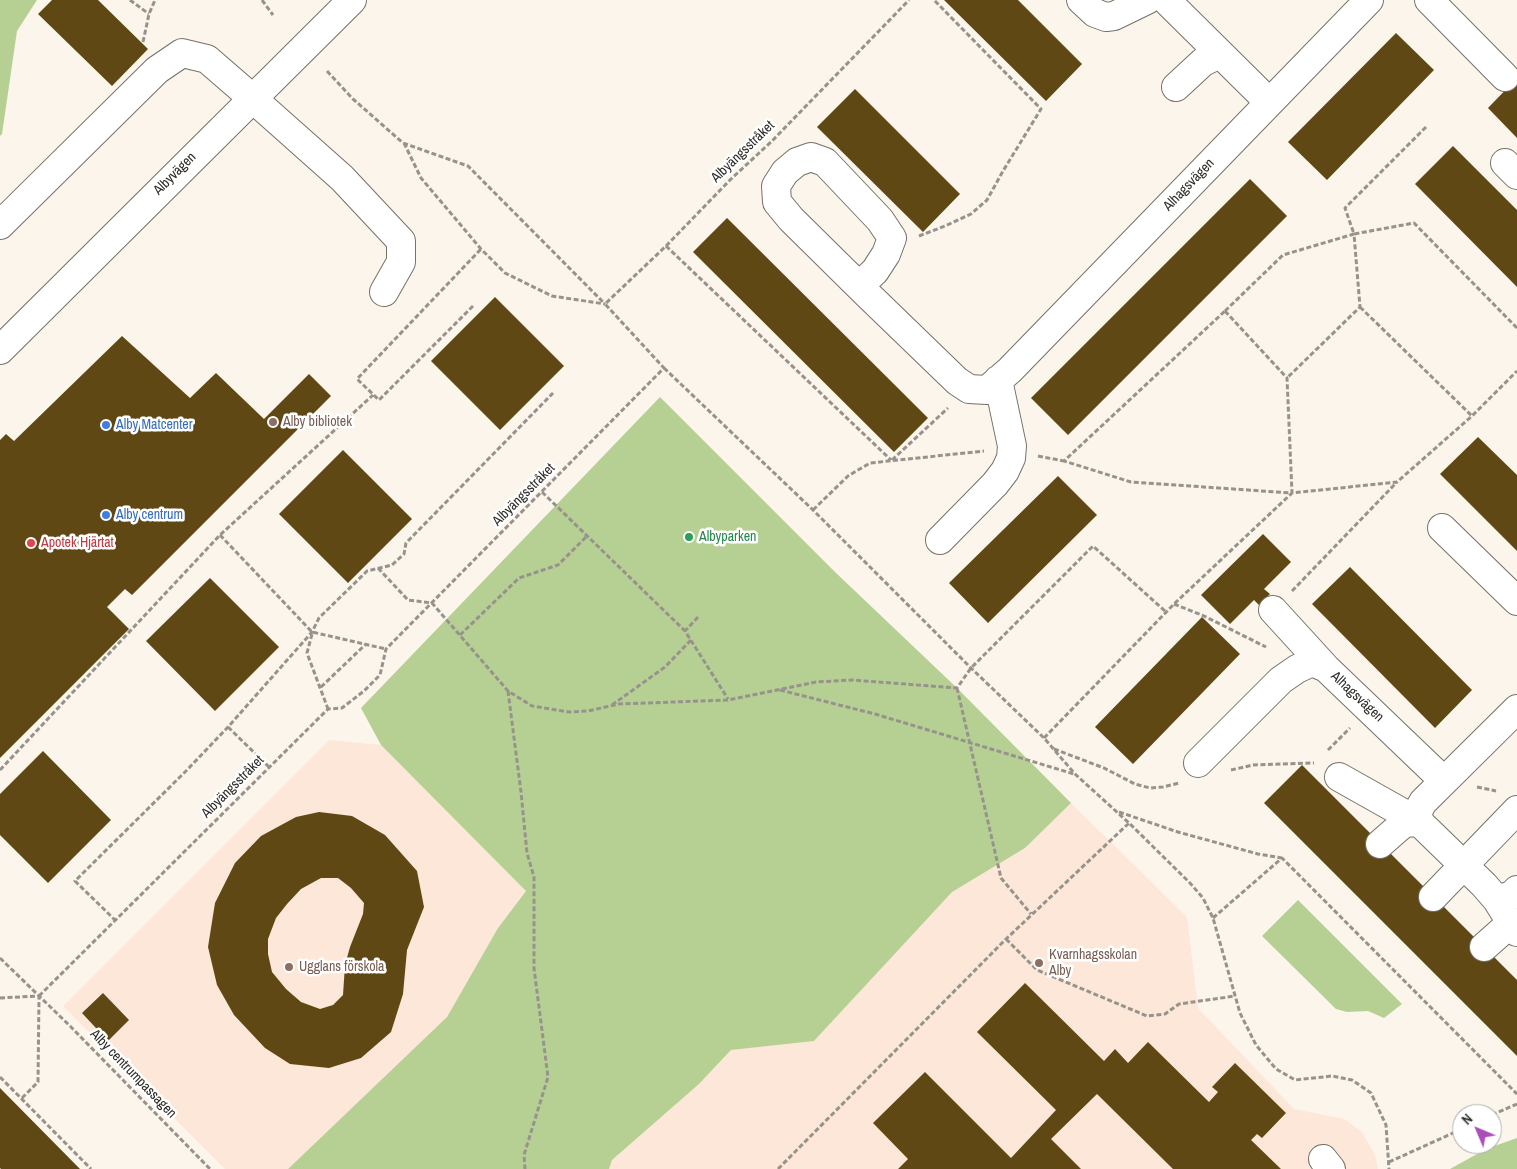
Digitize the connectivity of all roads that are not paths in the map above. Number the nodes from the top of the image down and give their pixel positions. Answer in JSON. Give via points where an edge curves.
{"nodes":[{"id":1,"x":352,"y":0,"type":"edge"},
{"id":2,"x":1081,"y":0,"type":"edge"},
{"id":3,"x":1147,"y":0,"type":"edge"},
{"id":4,"x":1166,"y":0,"type":"edge"},
{"id":5,"x":1368,"y":0,"type":"edge"},
{"id":6,"x":1429,"y":0,"type":"edge"},
{"id":7,"x":1220,"y":54,"type":"junction"},
{"id":8,"x":1505,"y":77,"type":"dead end"},
{"id":9,"x":1176,"y":87,"type":"dead end"},
{"id":10,"x":252,"y":98,"type":"junction"},
{"id":11,"x":1268,"y":102,"type":"junction"},
{"id":12,"x":0,"y":225,"type":"edge"},
{"id":13,"x":859,"y":286,"type":"junction"},
{"id":14,"x":384,"y":292,"type":"dead end"},
{"id":15,"x":0,"y":350,"type":"edge"},
{"id":16,"x":1004,"y":375,"type":"junction"},
{"id":17,"x":1442,"y":528,"type":"dead end"},
{"id":18,"x":940,"y":540,"type":"dead end"},
{"id":19,"x":1517,"y":600,"type":"edge"},
{"id":20,"x":1273,"y":610,"type":"road end"},
{"id":21,"x":1315,"y":667,"type":"junction"},
{"id":22,"x":1517,"y":709,"type":"edge"},
{"id":23,"x":1198,"y":763,"type":"dead end"},
{"id":24,"x":1328,"y":766,"type":"road end"},
{"id":25,"x":1444,"y":781,"type":"junction"},
{"id":26,"x":1510,"y":801,"type":"edge"},
{"id":27,"x":1419,"y":822,"type":"junction"},
{"id":28,"x":1380,"y":844,"type":"dead end"},
{"id":29,"x":1463,"y":864,"type":"junction"},
{"id":30,"x":1507,"y":895,"type":"edge"},
{"id":31,"x":1433,"y":897,"type":"dead end"},
{"id":32,"x":1514,"y":927,"type":"edge"},
{"id":33,"x":1484,"y":948,"type":"dead end"}],
"edges":[{"from":1,"to":10,"type":"street","name":"Albyvägen"},
{"from":2,"to":3,"type":"street","via":[[1095,13],[1106,17]]},
{"from":4,"to":7,"type":"street"},
{"from":5,"to":11,"type":"street","name":"Alhagsvägen"},
{"from":6,"to":8,"type":"street"},
{"from":7,"to":9,"type":"street","via":[[1203,62]]},
{"from":7,"to":11,"type":"street"},
{"from":10,"to":12,"type":"street","via":[[207,59],[182,53],[157,70]]},
{"from":10,"to":14,"type":"street","via":[[342,178],[401,241],[401,262]]},
{"from":10,"to":15,"type":"street","name":"Albyvägen"},
{"from":11,"to":16,"type":"street","name":"Alhagsvägen"},
{"from":13,"to":13,"type":"street","via":[[791,220],[777,202],[776,186],[784,172],[797,162],[811,157],[825,162],[880,220],[892,238],[875,271]]},
{"from":13,"to":16,"type":"street","via":[[969,389],[987,390]]},
{"from":16,"to":18,"type":"street","via":[[1011,458],[995,484]]},
{"from":17,"to":19,"type":"street"},
{"from":20,"to":21,"type":"street","name":"Alhagsvägen"},
{"from":21,"to":23,"type":"street","via":[[1296,669],[1281,680]]},
{"from":21,"to":25,"type":"street","name":"Alhagsvägen","via":[[1370,709]]},
{"from":22,"to":25,"type":"street"},
{"from":24,"to":27,"type":"street"},
{"from":25,"to":27,"type":"street","via":[[1423,802],[1418,811]]},
{"from":26,"to":29,"type":"street"},
{"from":27,"to":28,"type":"street","via":[[1404,823]]},
{"from":27,"to":29,"type":"street"},
{"from":29,"to":30,"type":"street"},
{"from":29,"to":31,"type":"street"},
{"from":30,"to":32,"type":"street"},
{"from":32,"to":33,"type":"street"}]}
